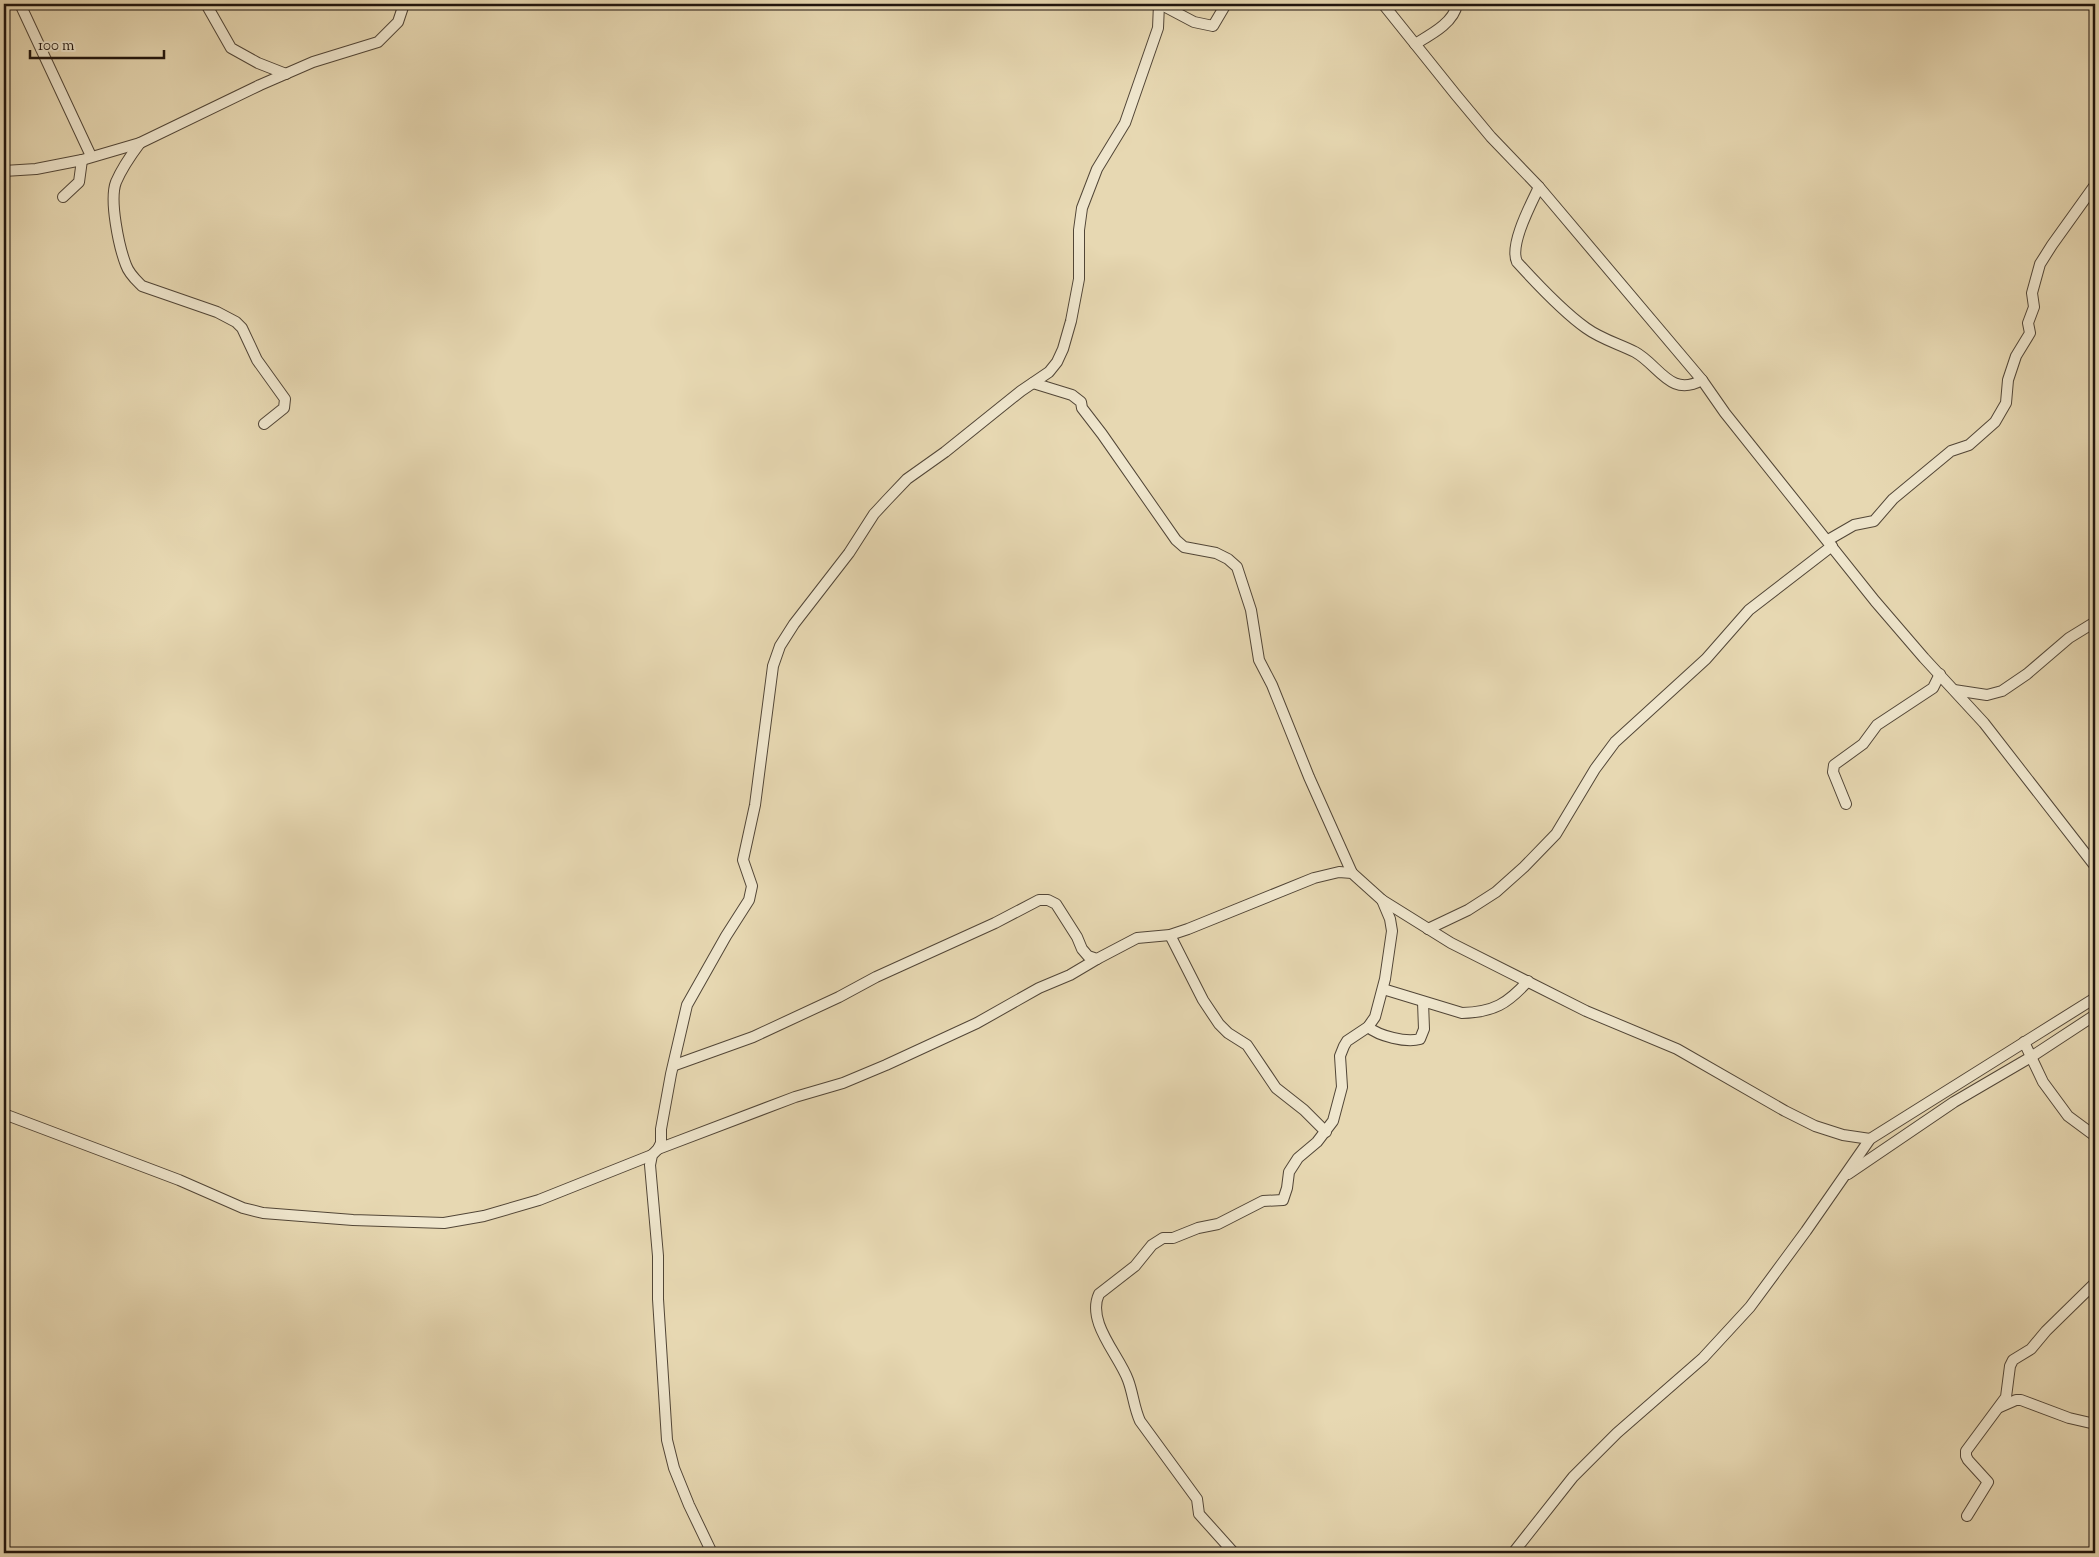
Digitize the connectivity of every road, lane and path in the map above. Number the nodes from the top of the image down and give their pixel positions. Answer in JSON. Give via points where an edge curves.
{"nodes":[{"id":1,"x":20,"y":4,"type":"edge"},
{"id":2,"x":206,"y":4,"type":"edge"},
{"id":3,"x":404,"y":4,"type":"edge"},
{"id":4,"x":1160,"y":4,"type":"edge"},
{"id":5,"x":1226,"y":4,"type":"edge"},
{"id":6,"x":1384,"y":4,"type":"edge"},
{"id":7,"x":1457,"y":4,"type":"edge"},
{"id":8,"x":1415,"y":44,"type":"junction"},
{"id":9,"x":286,"y":74,"type":"junction"},
{"id":10,"x":140,"y":143,"type":"junction"},
{"id":11,"x":87,"y":158,"type":"junction"},
{"id":12,"x":4,"y":170,"type":"edge"},
{"id":13,"x":2095,"y":185,"type":"edge"},
{"id":14,"x":1539,"y":187,"type":"junction"},
{"id":15,"x":63,"y":197,"type":"dead end"},
{"id":16,"x":1702,"y":380,"type":"junction"},
{"id":17,"x":1033,"y":383,"type":"junction"},
{"id":18,"x":264,"y":424,"type":"dead end"},
{"id":19,"x":1830,"y":543,"type":"junction"},
{"id":20,"x":2095,"y":622,"type":"edge"},
{"id":21,"x":1940,"y":674,"type":"junction"},
{"id":22,"x":1954,"y":690,"type":"junction"},
{"id":23,"x":1846,"y":804,"type":"dead end"},
{"id":24,"x":2095,"y":866,"type":"edge"},
{"id":25,"x":1352,"y":873,"type":"junction"},
{"id":26,"x":1382,"y":900,"type":"junction"},
{"id":27,"x":1428,"y":929,"type":"junction"},
{"id":28,"x":1170,"y":935,"type":"junction"},
{"id":29,"x":1097,"y":960,"type":"junction"},
{"id":30,"x":1528,"y":981,"type":"junction"},
{"id":31,"x":1382,"y":989,"type":"junction"},
{"id":32,"x":2095,"y":998,"type":"edge"},
{"id":33,"x":1423,"y":1002,"type":"junction"},
{"id":34,"x":2095,"y":1015,"type":"edge"},
{"id":35,"x":1368,"y":1027,"type":"junction"},
{"id":36,"x":2024,"y":1042,"type":"junction"},
{"id":37,"x":2031,"y":1057,"type":"junction"},
{"id":38,"x":675,"y":1064,"type":"junction"},
{"id":39,"x":4,"y":1114,"type":"edge"},
{"id":40,"x":1326,"y":1132,"type":"junction"},
{"id":41,"x":2095,"y":1136,"type":"edge"},
{"id":42,"x":1870,"y":1139,"type":"junction"},
{"id":43,"x":655,"y":1152,"type":"junction"},
{"id":44,"x":1844,"y":1176,"type":"junction"},
{"id":45,"x":2095,"y":1283,"type":"edge"},
{"id":46,"x":2000,"y":1407,"type":"junction"},
{"id":47,"x":2095,"y":1424,"type":"edge"},
{"id":48,"x":1967,"y":1516,"type":"dead end"},
{"id":49,"x":712,"y":1553,"type":"edge"},
{"id":50,"x":1234,"y":1553,"type":"edge"},
{"id":51,"x":1513,"y":1553,"type":"edge"}],
"edges":[{"from":1,"to":11,"type":"street"},
{"from":2,"to":9,"type":"street","via":[[231,48]]},
{"from":3,"to":9,"type":"street","via":[[398,22],[378,42]]},
{"from":4,"to":5,"type":"street","via":[[1194,22],[1212,26]]},
{"from":4,"to":17,"type":"street","via":[[1158,28],[1125,123],[1097,169],[1082,208],[1079,279],[1063,349],[1049,372]]},
{"from":6,"to":8,"type":"street"},
{"from":7,"to":8,"type":"street","via":[[1449,19]]},
{"from":8,"to":14,"type":"street","via":[[1492,137]]},
{"from":9,"to":10,"type":"street"},
{"from":10,"to":11,"type":"street"},
{"from":10,"to":18,"type":"street","via":[[115,184],[113,197],[126,266],[142,286],[217,312],[242,328],[257,360],[285,399],[284,408]]},
{"from":11,"to":12,"type":"street","via":[[36,169]]},
{"from":11,"to":15,"type":"street","via":[[79,182]]},
{"from":13,"to":19,"type":"street","via":[[2040,264],[2032,293],[2034,307],[2028,323],[2030,333],[2016,356],[2008,380],[2006,403],[1995,422],[1969,445],[1951,451],[1893,499],[1874,521],[1854,525]]},
{"from":14,"to":16,"type":"street"},
{"from":14,"to":16,"type":"street","via":[[1514,247],[1517,262],[1587,329],[1639,355],[1668,381],[1692,386]]},
{"from":16,"to":19,"type":"street"},
{"from":17,"to":25,"type":"street","via":[[1072,395],[1081,402],[1082,408],[1176,540],[1184,547],[1216,553],[1237,567],[1251,610],[1258,660],[1272,685]]},
{"from":17,"to":38,"type":"street","via":[[907,479],[874,514],[850,553],[780,646],[773,666],[755,805],[743,860],[752,886],[749,900],[687,1005]]},
{"from":19,"to":21,"type":"street"},
{"from":19,"to":27,"type":"street","via":[[1749,610],[1706,659],[1615,742],[1556,834],[1524,867],[1496,892]]},
{"from":20,"to":22,"type":"street","via":[[2069,638],[2002,691],[1987,695]]},
{"from":21,"to":22,"type":"street"},
{"from":21,"to":23,"type":"street","via":[[1932,688],[1877,725],[1863,744],[1834,765],[1833,772]]},
{"from":22,"to":24,"type":"street","via":[[1990,730]]},
{"from":25,"to":26,"type":"street"},
{"from":25,"to":28,"type":"street","via":[[1339,872],[1314,878]]},
{"from":26,"to":27,"type":"street"},
{"from":26,"to":31,"type":"street","via":[[1392,931]]},
{"from":27,"to":30,"type":"street"},
{"from":28,"to":29,"type":"street","via":[[1137,938]]},
{"from":28,"to":40,"type":"street","via":[[1202,1000],[1219,1024],[1247,1046],[1276,1088]]},
{"from":29,"to":38,"type":"street","via":[[1082,949],[1056,904],[1039,900],[753,1038]]},
{"from":29,"to":43,"type":"street","via":[[977,1023],[886,1065]]},
{"from":30,"to":33,"type":"street","via":[[1504,1004],[1489,1010],[1462,1013]]},
{"from":30,"to":42,"type":"street","via":[[1594,1015],[1677,1049],[1815,1126]]},
{"from":31,"to":33,"type":"street"},
{"from":31,"to":35,"type":"street","via":[[1376,1017]]},
{"from":32,"to":36,"type":"street"},
{"from":33,"to":35,"type":"street","via":[[1424,1029],[1420,1039],[1413,1041],[1387,1035]]},
{"from":34,"to":37,"type":"street"},
{"from":35,"to":40,"type":"street","via":[[1344,1046],[1340,1061],[1342,1087],[1333,1121]]},
{"from":36,"to":37,"type":"street"},
{"from":36,"to":42,"type":"street"},
{"from":37,"to":41,"type":"street","via":[[2043,1082],[2068,1116]]},
{"from":37,"to":44,"type":"street","via":[[1954,1102]]},
{"from":38,"to":43,"type":"street"},
{"from":39,"to":43,"type":"street","via":[[243,1208],[263,1213],[354,1220],[444,1223],[484,1216],[539,1200]]},
{"from":40,"to":50,"type":"street","via":[[1298,1158],[1289,1172],[1283,1200],[1263,1201],[1218,1224],[1158,1242],[1097,1298],[1098,1320],[1127,1378],[1140,1421],[1197,1499],[1199,1514]]},
{"from":42,"to":44,"type":"street"},
{"from":43,"to":49,"type":"street","via":[[650,1178],[658,1256],[667,1440],[674,1468]]},
{"from":44,"to":51,"type":"street","via":[[1750,1307],[1703,1358],[1617,1433],[1573,1477]]},
{"from":45,"to":46,"type":"street","via":[[2031,1349],[2013,1360],[2006,1398]]},
{"from":46,"to":47,"type":"street","via":[[2021,1400]]},
{"from":46,"to":48,"type":"street","via":[[1966,1451],[1968,1460],[1988,1482]]}]}
